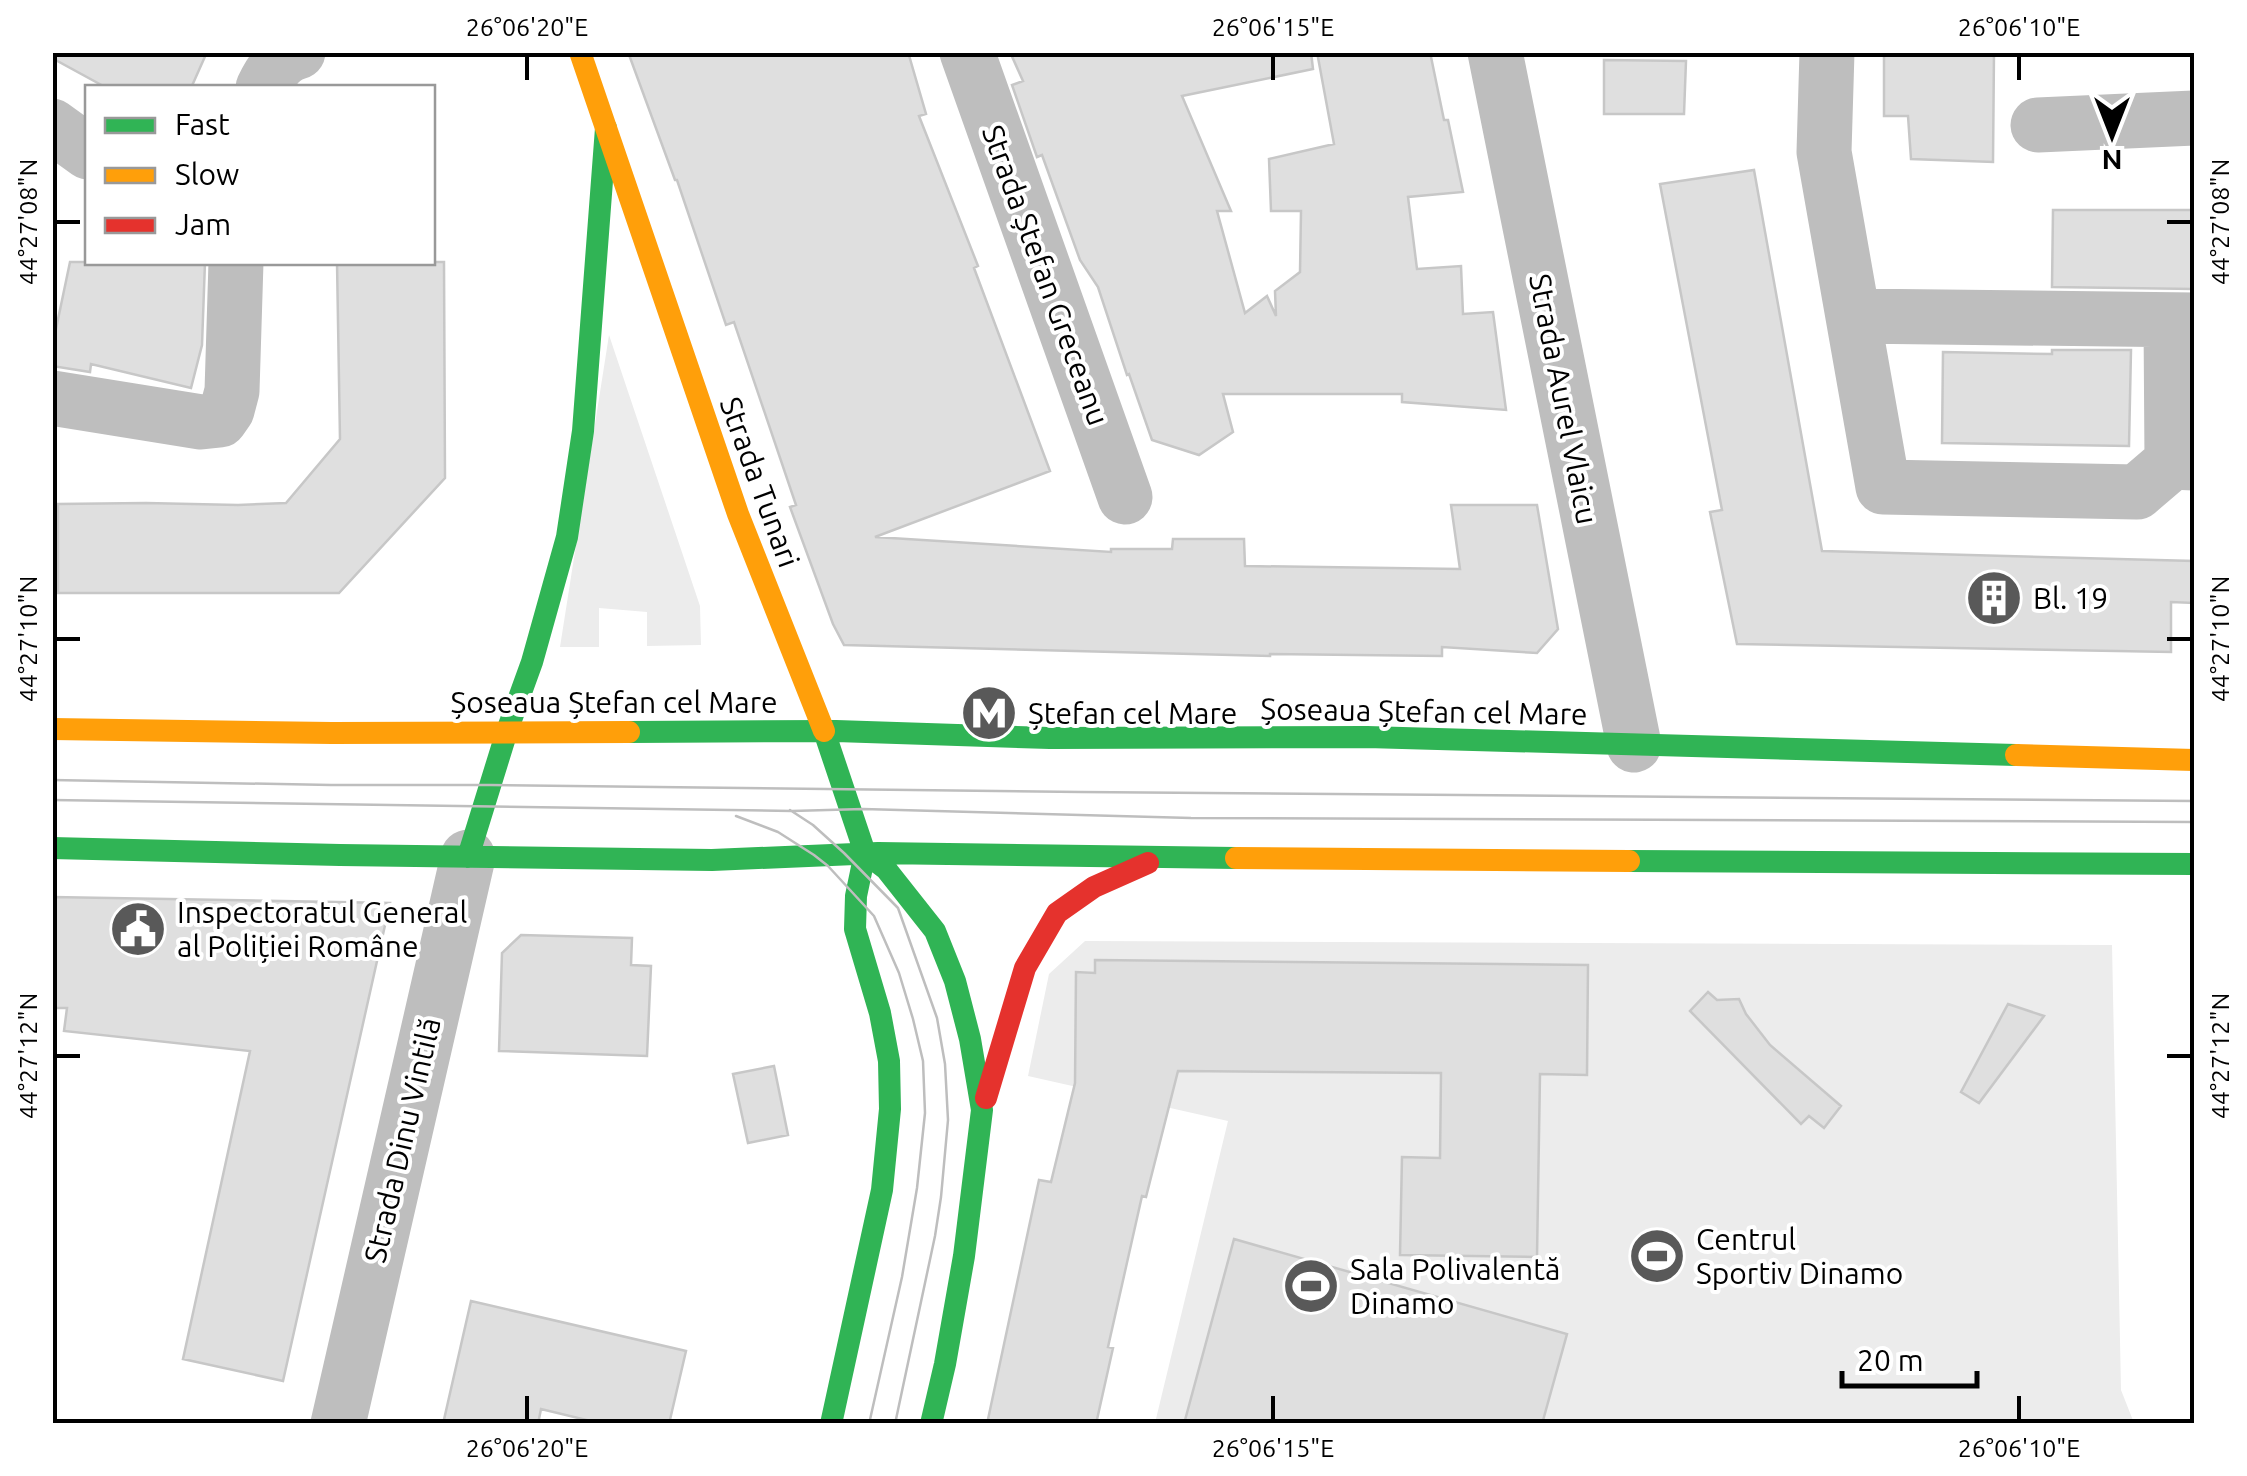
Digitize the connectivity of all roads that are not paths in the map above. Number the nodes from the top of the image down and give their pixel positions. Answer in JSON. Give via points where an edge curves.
{"nodes":[{"id":1,"x":298,"y":52,"type":"edge"},
{"id":2,"x":580,"y":52,"type":"edge"},
{"id":3,"x":967,"y":52,"type":"edge"},
{"id":4,"x":1495,"y":52,"type":"edge"},
{"id":5,"x":1827,"y":52,"type":"edge"},
{"id":6,"x":264,"y":85,"type":"edge"},
{"id":7,"x":2194,"y":118,"type":"edge"},
{"id":8,"x":2038,"y":125,"type":"dead end"},
{"id":9,"x":52,"y":126,"type":"edge"},
{"id":10,"x":606,"y":128,"type":"junction"},
{"id":11,"x":85,"y":150,"type":"edge"},
{"id":12,"x":236,"y":265,"type":"edge"},
{"id":13,"x":1852,"y":316,"type":"junction"},
{"id":14,"x":2183,"y":320,"type":"edge"},
{"id":15,"x":52,"y":398,"type":"edge"},
{"id":16,"x":2183,"y":462,"type":"edge"},
{"id":17,"x":1125,"y":498,"type":"dead end"},
{"id":18,"x":52,"y":729,"type":"edge"},
{"id":19,"x":507,"y":731,"type":"junction"},
{"id":20,"x":824,"y":732,"type":"junction"},
{"id":21,"x":1634,"y":745,"type":"junction"},
{"id":22,"x":2194,"y":760,"type":"edge"},
{"id":23,"x":52,"y":848,"type":"edge"},
{"id":24,"x":866,"y":853,"type":"junction"},
{"id":25,"x":468,"y":858,"type":"junction"},
{"id":26,"x":1159,"y":858,"type":"junction"},
{"id":27,"x":2194,"y":864,"type":"edge"},
{"id":28,"x":982,"y":1110,"type":"junction"},
{"id":29,"x":338,"y":1424,"type":"edge"},
{"id":30,"x":831,"y":1424,"type":"edge"},
{"id":31,"x":931,"y":1424,"type":"edge"}],
"edges":[{"from":1,"to":6,"type":"street"},
{"from":2,"to":10,"type":"main road","name":"Strada Tunari"},
{"from":3,"to":17,"type":"street","name":"Strada Ștefan Greceanu"},
{"from":4,"to":21,"type":"street","name":"Strada Aurel Vlaicu"},
{"from":5,"to":13,"type":"street","via":[[1824,152]]},
{"from":7,"to":8,"type":"street"},
{"from":9,"to":11,"type":"street"},
{"from":10,"to":19,"type":"main road","name":"Strada Tunari","via":[[573,506]]},
{"from":10,"to":20,"type":"main road","name":"Strada Tunari","via":[[738,514]]},
{"from":12,"to":15,"type":"street","via":[[232,391],[220,420]]},
{"from":13,"to":14,"type":"street"},
{"from":13,"to":16,"type":"street","via":[[1883,487],[2137,492]]},
{"from":14,"to":16,"type":"street"},
{"from":18,"to":19,"type":"main road","name":"Șoseaua Ștefan cel Mare"},
{"from":19,"to":20,"type":"main road","name":"Șoseaua Ștefan cel Mare"},
{"from":19,"to":25,"type":"main road","name":"Strada Tunari"},
{"from":20,"to":21,"type":"main road","name":"Șoseaua Ștefan cel Mare"},
{"from":20,"to":24,"type":"main road","name":"Strada Tunari"},
{"from":21,"to":22,"type":"main road","name":"Șoseaua Ștefan cel Mare"},
{"from":23,"to":25,"type":"main road"},
{"from":24,"to":25,"type":"main road","via":[[712,860]]},
{"from":24,"to":26,"type":"main road"},
{"from":24,"to":28,"type":"main road","via":[[886,868],[935,931],[970,1039]]},
{"from":24,"to":30,"type":"main road","via":[[855,929],[889,1061],[888,1153]]},
{"from":25,"to":29,"type":"street","name":"Strada Dinu Vintilă"},
{"from":26,"to":27,"type":"main road"},
{"from":26,"to":28,"type":"main road","via":[[1094,886],[1056,913],[1025,968]]},
{"from":28,"to":31,"type":"main road","via":[[964,1256]]}]}
